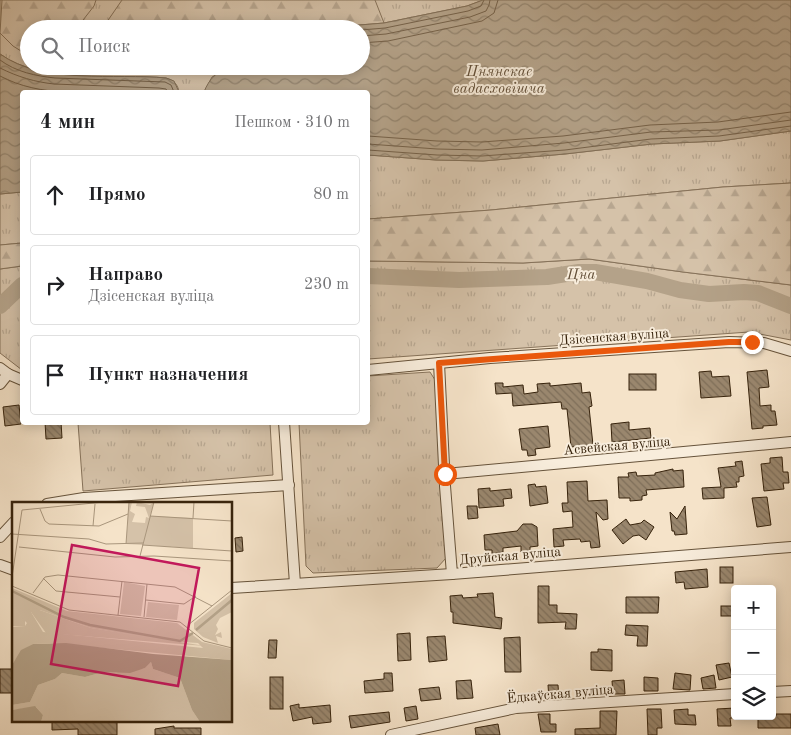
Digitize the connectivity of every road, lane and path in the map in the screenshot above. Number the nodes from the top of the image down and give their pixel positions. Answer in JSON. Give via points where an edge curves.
{"nodes":[{"id":1,"x":791,"y":351,"type":"edge"},
{"id":2,"x":439,"y":363,"type":"junction"},
{"id":3,"x":370,"y":370,"type":"edge"},
{"id":4,"x":4,"y":371,"type":"edge"},
{"id":5,"x":20,"y":379,"type":"edge"},
{"id":6,"x":0,"y":384,"type":"edge"},
{"id":7,"x":284,"y":425,"type":"edge"},
{"id":8,"x":791,"y":442,"type":"edge"},
{"id":9,"x":445,"y":474,"type":"junction"},
{"id":10,"x":288,"y":486,"type":"junction"},
{"id":11,"x":59,"y":502,"type":"edge"},
{"id":12,"x":12,"y":524,"type":"edge"},
{"id":13,"x":0,"y":537,"type":"edge"},
{"id":14,"x":791,"y":547,"type":"edge"},
{"id":15,"x":0,"y":565,"type":"edge"},
{"id":16,"x":12,"y":569,"type":"edge"},
{"id":17,"x":452,"y":574,"type":"junction"},
{"id":18,"x":295,"y":584,"type":"junction"},
{"id":19,"x":232,"y":588,"type":"edge"},
{"id":20,"x":791,"y":691,"type":"edge"},
{"id":21,"x":776,"y":692,"type":"edge"},
{"id":22,"x":731,"y":694,"type":"edge"},
{"id":23,"x":390,"y":735,"type":"edge"}],
"edges":[{"from":1,"to":2,"type":"street","name":"Дзісенская вуліца","via":[[764,343],[741,341]]},
{"from":2,"to":3,"type":"street","name":"Дзісенская вуліца"},
{"from":2,"to":9,"type":"street"},
{"from":4,"to":5,"type":"street"},
{"from":4,"to":6,"type":"street"},
{"from":7,"to":10,"type":"street"},
{"from":8,"to":9,"type":"street","name":"Асвейская вуліца"},
{"from":9,"to":17,"type":"street"},
{"from":10,"to":11,"type":"street"},
{"from":10,"to":18,"type":"street"},
{"from":12,"to":13,"type":"street"},
{"from":14,"to":17,"type":"street","name":"Друйская вуліца"},
{"from":15,"to":16,"type":"street"},
{"from":17,"to":18,"type":"street","name":"Друйская вуліца"},
{"from":18,"to":19,"type":"street","name":"Друйская вуліца"},
{"from":20,"to":21,"type":"street"},
{"from":22,"to":23,"type":"street","name":"Ёдкаўская вуліца","via":[[516,708]]}]}
